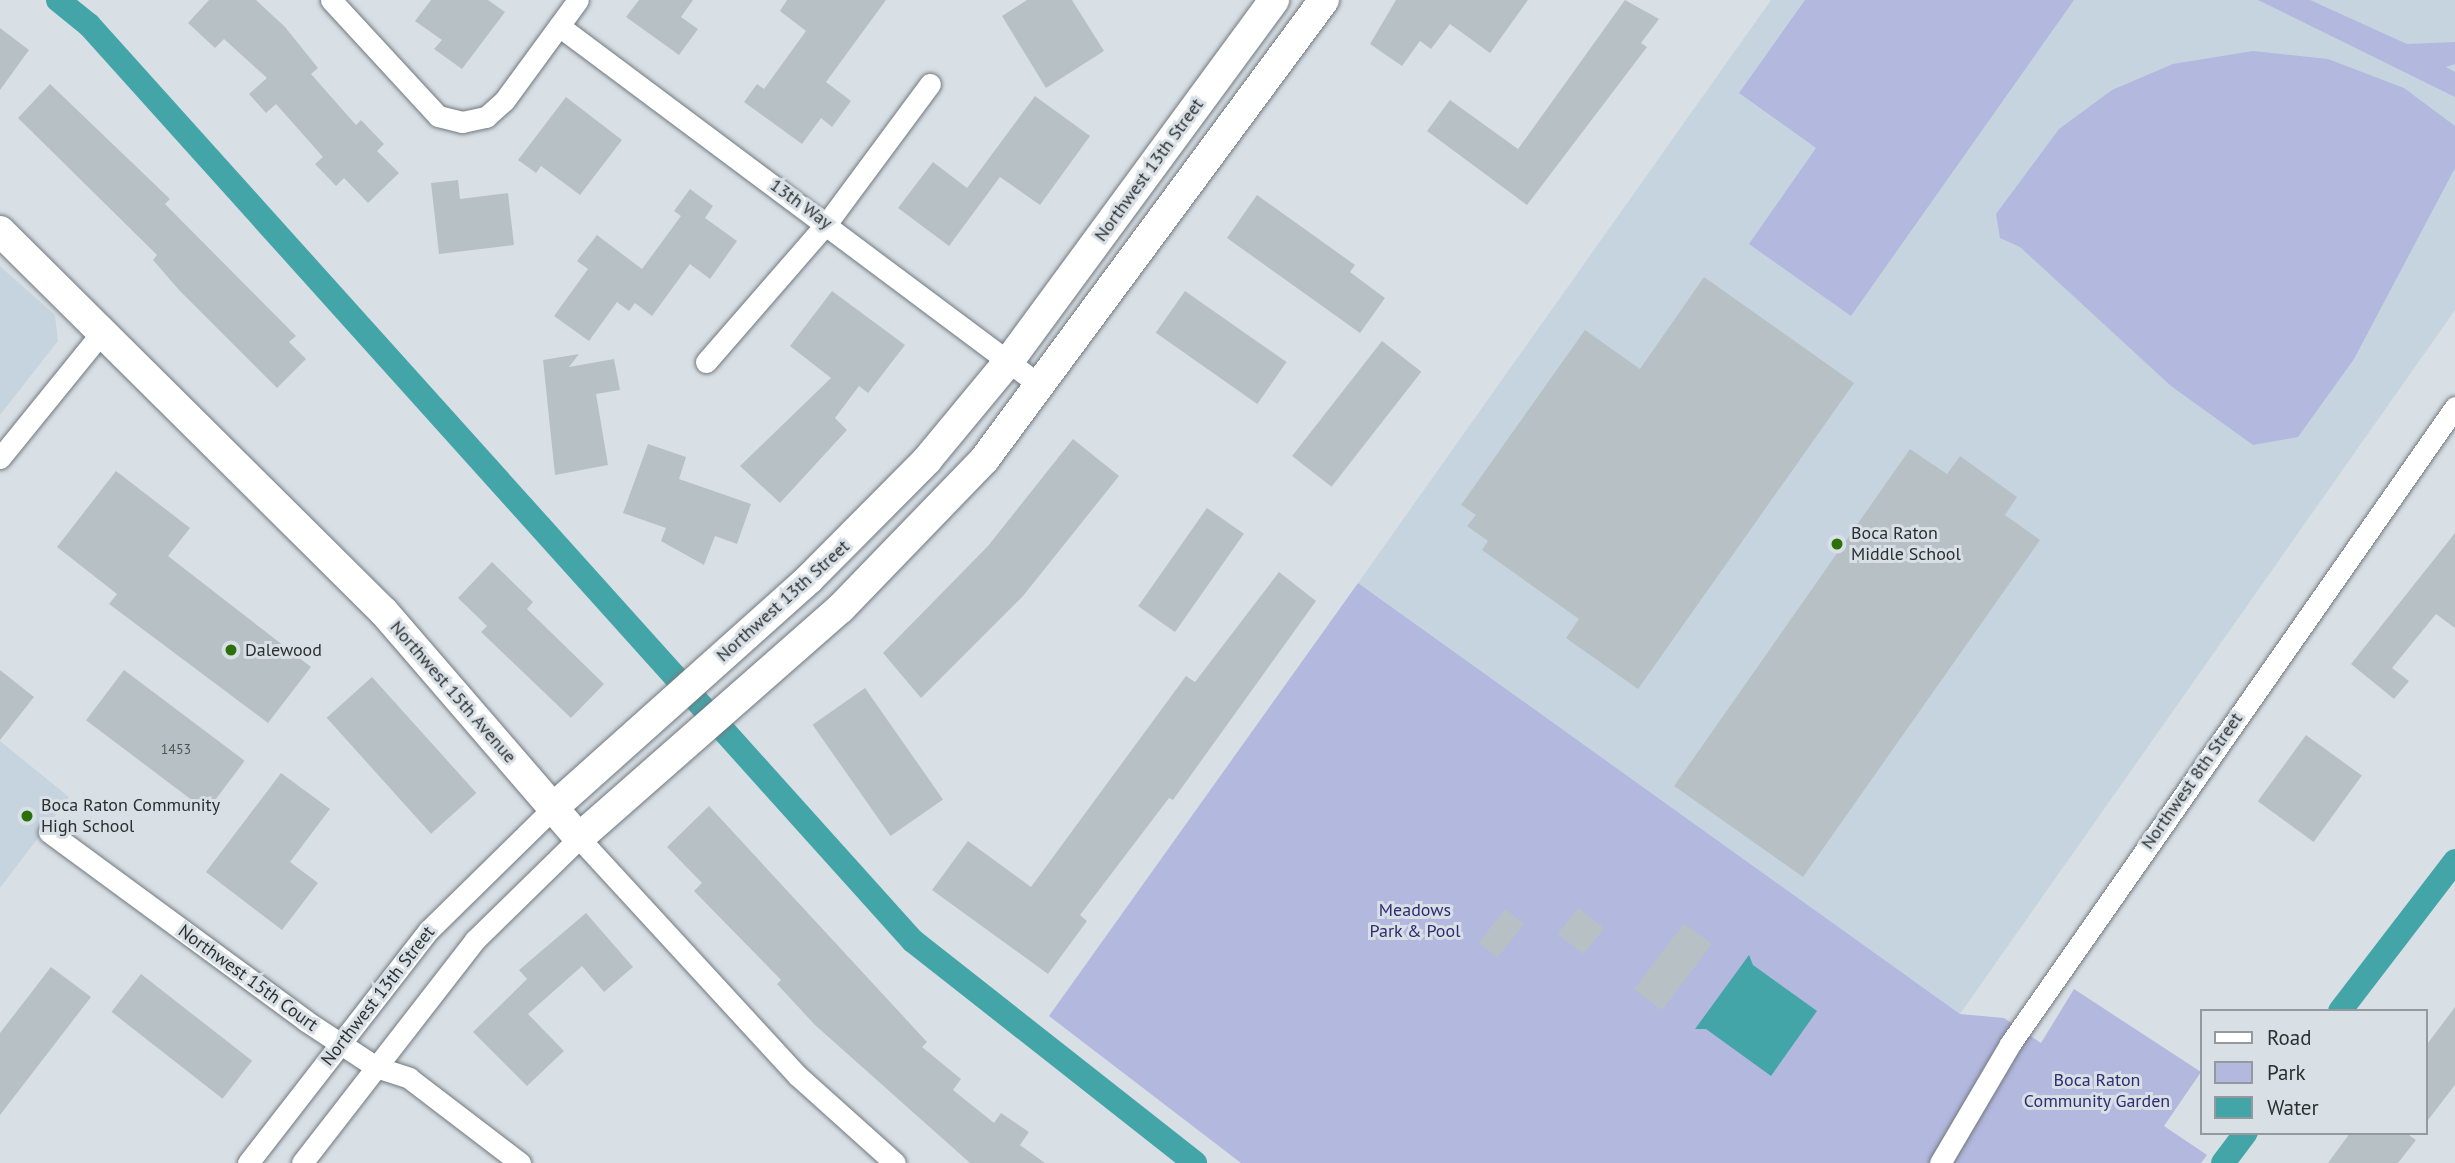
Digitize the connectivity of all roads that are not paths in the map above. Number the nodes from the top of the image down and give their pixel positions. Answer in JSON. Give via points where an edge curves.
{"nodes":[{"id":1,"x":331,"y":0,"type":"edge"},
{"id":2,"x":578,"y":0,"type":"edge"},
{"id":3,"x":1274,"y":0,"type":"edge"},
{"id":4,"x":1324,"y":0,"type":"edge"},
{"id":5,"x":559,"y":26,"type":"junction"},
{"id":6,"x":930,"y":84,"type":"dead end"},
{"id":7,"x":827,"y":223,"type":"junction"},
{"id":8,"x":0,"y":231,"type":"edge"},
{"id":9,"x":103,"y":331,"type":"junction"},
{"id":10,"x":1009,"y":361,"type":"junction"},
{"id":11,"x":706,"y":362,"type":"dead end"},
{"id":12,"x":1041,"y":386,"type":"junction"},
{"id":13,"x":2455,"y":407,"type":"edge"},
{"id":14,"x":0,"y":458,"type":"edge"},
{"id":15,"x":553,"y":808,"type":"junction"},
{"id":16,"x":49,"y":832,"type":"dead end"},
{"id":17,"x":579,"y":838,"type":"junction"},
{"id":18,"x":341,"y":1044,"type":"junction"},
{"id":19,"x":376,"y":1067,"type":"junction"},
{"id":20,"x":248,"y":1163,"type":"edge"},
{"id":21,"x":302,"y":1163,"type":"edge"},
{"id":22,"x":520,"y":1163,"type":"edge"},
{"id":23,"x":895,"y":1163,"type":"edge"},
{"id":24,"x":1940,"y":1163,"type":"edge"}],
"edges":[{"from":1,"to":5,"type":"street","via":[[438,116],[462,122],[486,117]]},
{"from":2,"to":5,"type":"street"},
{"from":3,"to":10,"type":"street","name":"Northwest 13th Street"},
{"from":4,"to":12,"type":"street"},
{"from":5,"to":7,"type":"street","name":"13th Way"},
{"from":6,"to":7,"type":"street"},
{"from":7,"to":10,"type":"street","name":"13th Way"},
{"from":7,"to":11,"type":"street"},
{"from":8,"to":9,"type":"street","name":"Northwest 15th Avenue"},
{"from":9,"to":14,"type":"street"},
{"from":9,"to":15,"type":"street","name":"Northwest 15th Avenue","via":[[384,612]]},
{"from":10,"to":12,"type":"street","name":"13th Way"},
{"from":10,"to":15,"type":"street","name":"Northwest 13th Street","via":[[867,524]]},
{"from":12,"to":17,"type":"street","via":[[914,536],[750,689]]},
{"from":13,"to":24,"type":"street","name":"Northwest 8th Street","via":[[2010,1044]]},
{"from":15,"to":17,"type":"street","name":"Northwest 15th Avenue"},
{"from":15,"to":18,"type":"street","name":"Northwest 13th Street","via":[[429,930]]},
{"from":16,"to":18,"type":"street","name":"Northwest 15th Court"},
{"from":17,"to":19,"type":"street","via":[[475,940]]},
{"from":17,"to":23,"type":"street","name":"Northwest 15th Avenue","via":[[798,1076]]},
{"from":18,"to":19,"type":"street","name":"Northwest 15th Court"},
{"from":18,"to":20,"type":"street","name":"Northwest 13th Street"},
{"from":19,"to":21,"type":"street"},
{"from":19,"to":22,"type":"street","name":"Northwest 15th Court","via":[[409,1078]]}]}
